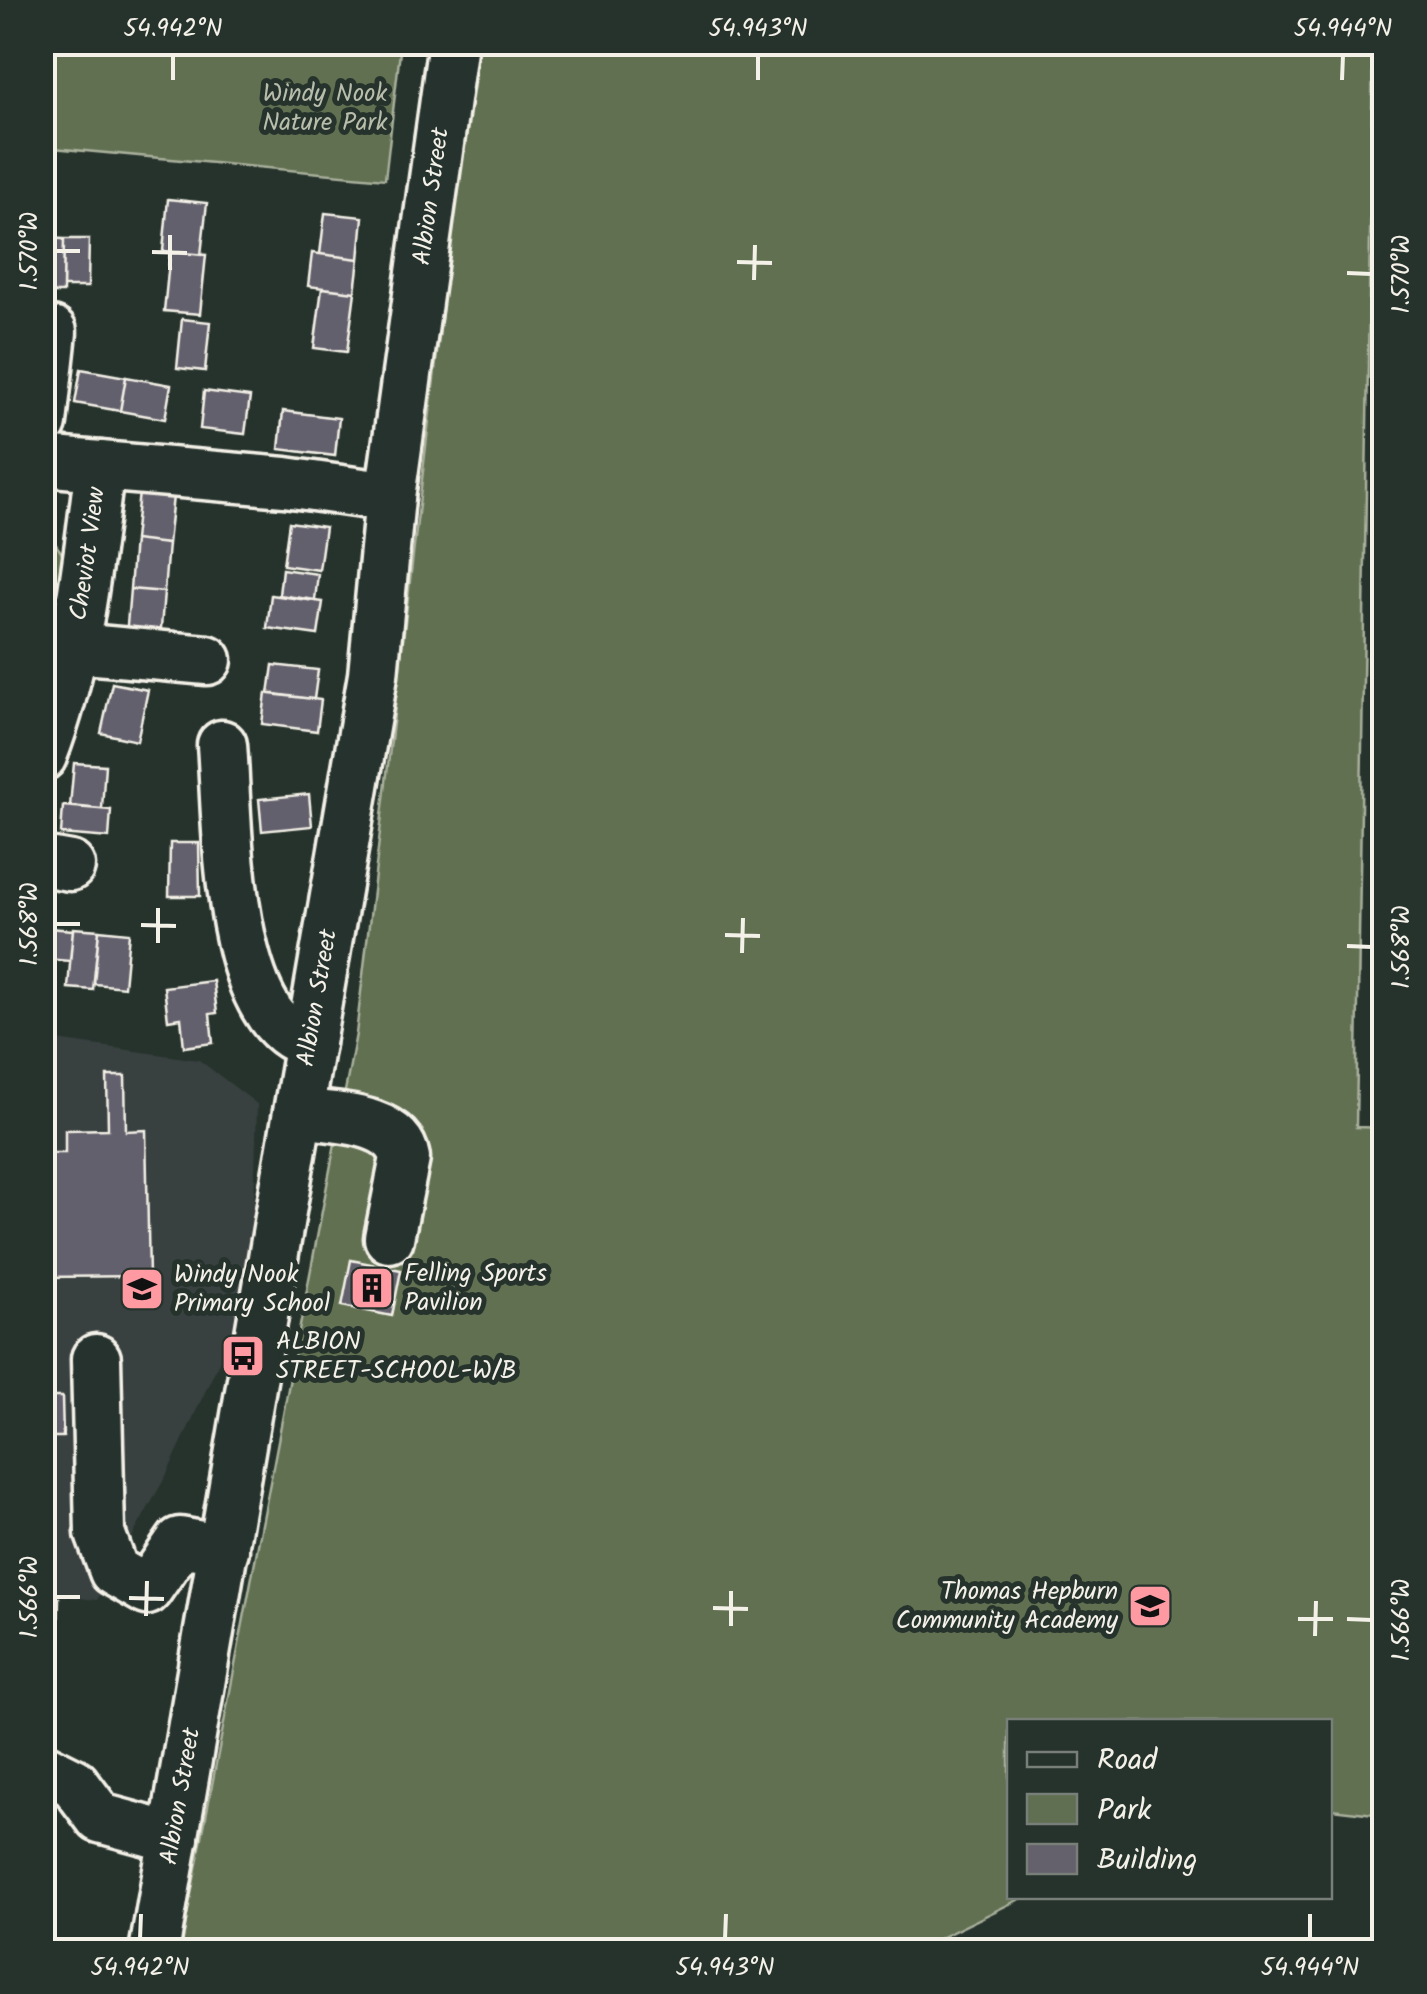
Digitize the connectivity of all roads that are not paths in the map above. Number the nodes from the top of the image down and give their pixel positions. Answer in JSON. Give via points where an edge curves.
{"nodes":[{"id":1,"x":453,"y":42,"type":"edge"},
{"id":2,"x":42,"y":331,"type":"edge"},
{"id":3,"x":42,"y":423,"type":"edge"},
{"id":4,"x":42,"y":461,"type":"edge"},
{"id":5,"x":100,"y":466,"type":"junction"},
{"id":6,"x":390,"y":498,"type":"junction"},
{"id":7,"x":75,"y":648,"type":"junction"},
{"id":8,"x":207,"y":660,"type":"dead end"},
{"id":9,"x":222,"y":745,"type":"dead end"},
{"id":10,"x":42,"y":756,"type":"edge"},
{"id":11,"x":310,"y":1043,"type":"junction"},
{"id":12,"x":298,"y":1113,"type":"junction"},
{"id":13,"x":389,"y":1238,"type":"dead end"},
{"id":14,"x":96,"y":1358,"type":"dead end"},
{"id":15,"x":224,"y":1550,"type":"junction"},
{"id":16,"x":42,"y":1768,"type":"edge"},
{"id":17,"x":174,"y":1838,"type":"junction"},
{"id":18,"x":154,"y":1952,"type":"edge"}],
"edges":[{"from":1,"to":6,"type":"street","name":"Albion Street"},
{"from":2,"to":3,"type":"street","via":[[52,332]]},
{"from":4,"to":5,"type":"street","name":"Cheviot View"},
{"from":5,"to":6,"type":"street","name":"Cheviot View"},
{"from":5,"to":7,"type":"street","name":"Cheviot View"},
{"from":6,"to":11,"type":"street","name":"Albion Street","via":[[373,675]]},
{"from":7,"to":8,"type":"street"},
{"from":7,"to":10,"type":"street","name":"Cheviot View"},
{"from":9,"to":11,"type":"street","via":[[238,939],[266,1012],[294,1039]]},
{"from":11,"to":12,"type":"street","name":"Albion Street"},
{"from":12,"to":13,"type":"street","via":[[391,1131],[403,1145]]},
{"from":12,"to":15,"type":"street","name":"Albion Street"},
{"from":14,"to":15,"type":"street","via":[[100,1533],[114,1571],[147,1590],[180,1542]]},
{"from":15,"to":17,"type":"street","name":"Albion Street"},
{"from":16,"to":17,"type":"street","via":[[74,1783],[100,1818]]},
{"from":17,"to":18,"type":"street","name":"Albion Street"}]}
